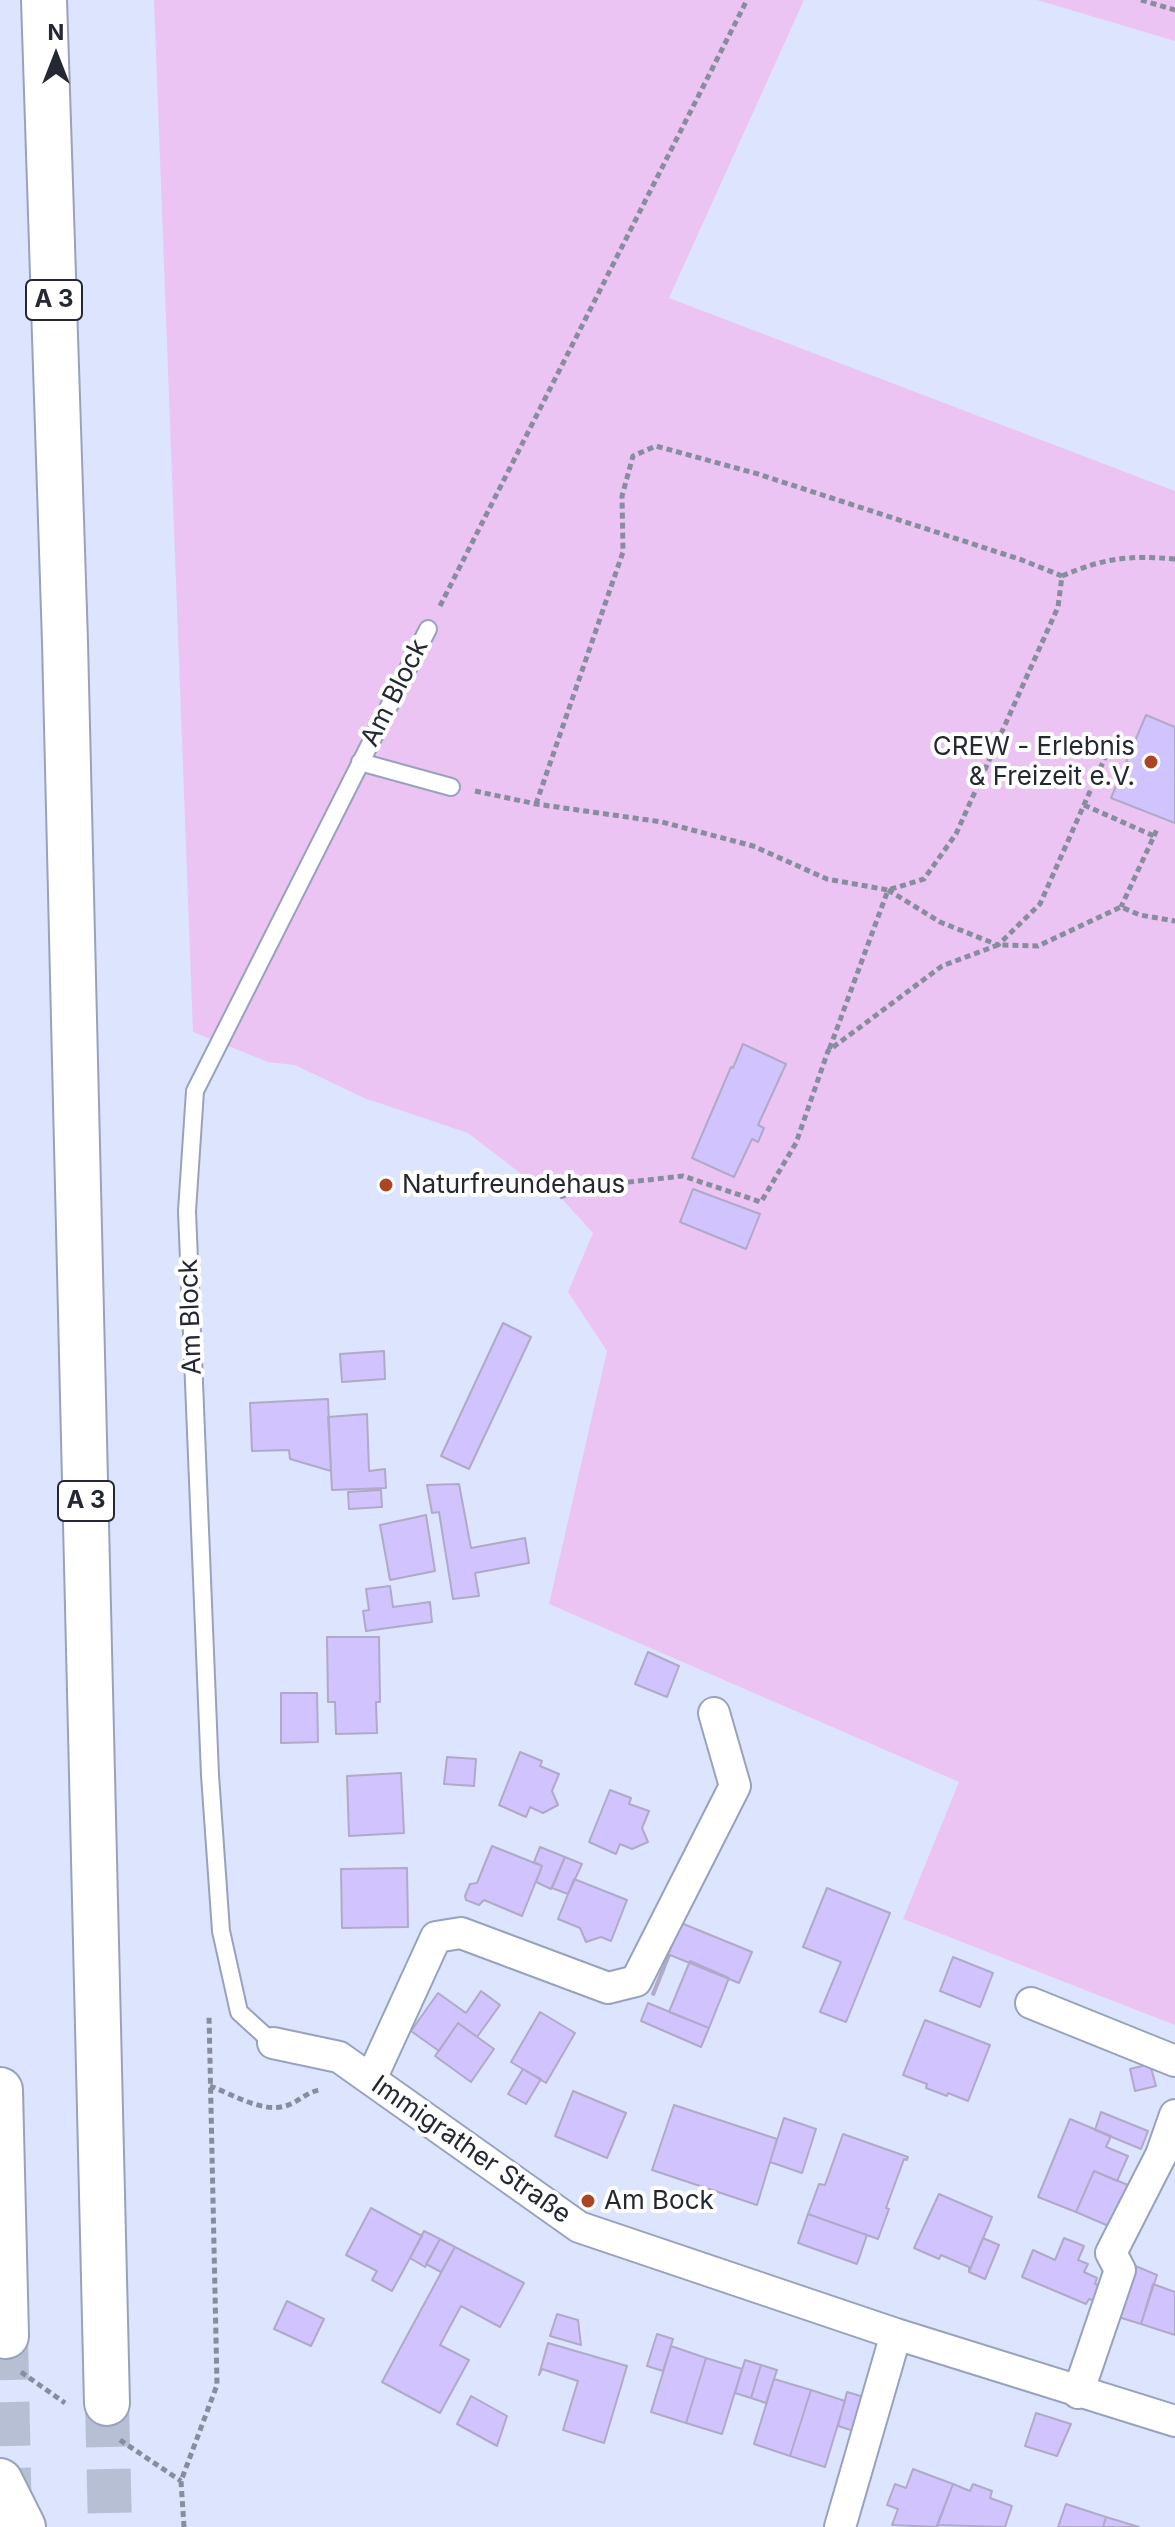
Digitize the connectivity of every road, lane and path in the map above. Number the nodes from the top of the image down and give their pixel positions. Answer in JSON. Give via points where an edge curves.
{"nodes":[{"id":1,"x":44,"y":0,"type":"edge"},
{"id":2,"x":747,"y":0,"type":"edge"},
{"id":3,"x":1141,"y":0,"type":"edge"},
{"id":4,"x":1175,"y":10,"type":"edge"},
{"id":5,"x":1175,"y":559,"type":"edge"},
{"id":6,"x":1062,"y":576,"type":"junction"},
{"id":7,"x":428,"y":629,"type":"joint"},
{"id":8,"x":1111,"y":744,"type":"dead end"},
{"id":9,"x":360,"y":762,"type":"junction"},
{"id":10,"x":451,"y":787,"type":"joint"},
{"id":11,"x":536,"y":804,"type":"junction"},
{"id":12,"x":1084,"y":805,"type":"junction"},
{"id":13,"x":1158,"y":827,"type":"dead end"},
{"id":14,"x":1154,"y":836,"type":"junction"},
{"id":15,"x":888,"y":890,"type":"junction"},
{"id":16,"x":1121,"y":907,"type":"junction"},
{"id":17,"x":1175,"y":921,"type":"edge"},
{"id":18,"x":998,"y":945,"type":"junction"},
{"id":19,"x":828,"y":1051,"type":"junction"},
{"id":20,"x":560,"y":1197,"type":"dead end"},
{"id":21,"x":714,"y":1713,"type":"dead end"},
{"id":22,"x":1031,"y":2003,"type":"dead end"},
{"id":23,"x":273,"y":2043,"type":"joint"},
{"id":24,"x":1175,"y":2061,"type":"edge"},
{"id":25,"x":371,"y":2079,"type":"junction"},
{"id":26,"x":0,"y":2090,"type":"edge"},
{"id":27,"x":1175,"y":2115,"type":"edge"},
{"id":28,"x":896,"y":2334,"type":"junction"},
{"id":29,"x":6,"y":2336,"type":"dead end"},
{"id":30,"x":1078,"y":2393,"type":"junction"},
{"id":31,"x":107,"y":2403,"type":"tunnel mouth"},
{"id":32,"x":1175,"y":2421,"type":"edge"},
{"id":33,"x":0,"y":2481,"type":"edge"},
{"id":34,"x":23,"y":2527,"type":"edge"},
{"id":35,"x":184,"y":2527,"type":"edge"},
{"id":36,"x":840,"y":2527,"type":"edge"}],
"edges":[{"from":1,"to":31,"type":"main road","number":"A 3","via":[[65,642]]},
{"from":2,"to":7,"type":"path"},
{"from":3,"to":4,"type":"path"},
{"from":5,"to":6,"type":"path","via":[[1137,556],[1094,562]]},
{"from":6,"to":11,"type":"path","via":[[758,474],[656,446],[633,456],[622,496],[623,552]]},
{"from":6,"to":15,"type":"path","via":[[1058,607],[956,834],[924,879]]},
{"from":7,"to":9,"type":"lane","name":"Am Block"},
{"from":8,"to":12,"type":"path"},
{"from":9,"to":10,"type":"lane"},
{"from":9,"to":23,"type":"lane","name":"Am Block","via":[[195,1091],[187,1211],[221,1931],[239,2012]]},
{"from":10,"to":11,"type":"path"},
{"from":11,"to":15,"type":"path","via":[[662,822],[753,846],[827,879]]},
{"from":12,"to":14,"type":"path"},
{"from":12,"to":18,"type":"path","via":[[1040,904]]},
{"from":13,"to":14,"type":"path"},
{"from":14,"to":16,"type":"path"},
{"from":15,"to":18,"type":"path","via":[[940,922]]},
{"from":15,"to":19,"type":"path"},
{"from":16,"to":17,"type":"path"},
{"from":16,"to":18,"type":"path","via":[[1038,946]]},
{"from":18,"to":19,"type":"path","via":[[942,966]]},
{"from":19,"to":20,"type":"path","via":[[796,1143],[761,1202],[683,1176],[593,1186]]},
{"from":21,"to":25,"type":"street","via":[[735,1786],[636,1981],[608,1988],[461,1933],[436,1937]]},
{"from":22,"to":24,"type":"street"},
{"from":23,"to":25,"type":"street","name":"Immigrather Straße","via":[[339,2057]]},
{"from":25,"to":28,"type":"street","name":"Immigrather Straße","via":[[579,2227]]},
{"from":25,"to":35,"type":"path","via":[[348,2091],[314,2090],[287,2106],[269,2108],[210,2086],[217,2385],[181,2481]]},
{"from":26,"to":29,"type":"main road"},
{"from":27,"to":30,"type":"street","via":[[1161,2155],[1111,2253],[1120,2270]]},
{"from":28,"to":30,"type":"street","name":"Immigrather Straße"},
{"from":28,"to":36,"type":"street"},
{"from":30,"to":32,"type":"street","name":"Immigrather Straße"},
{"from":33,"to":34,"type":"main road"}]}
